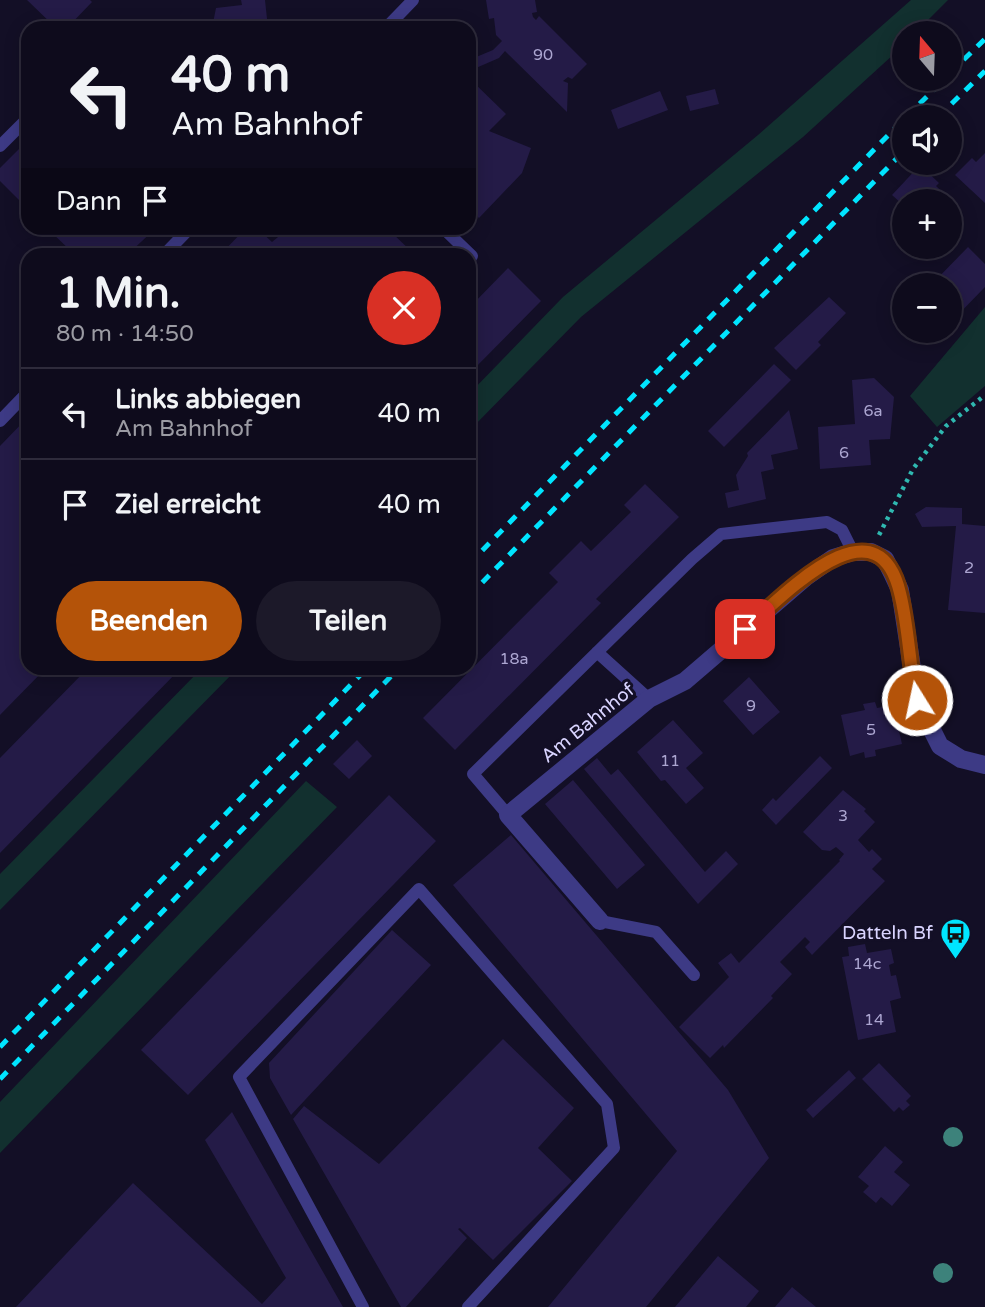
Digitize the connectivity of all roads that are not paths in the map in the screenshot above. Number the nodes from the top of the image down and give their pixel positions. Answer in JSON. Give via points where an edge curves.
{"nodes":[{"id":1,"x":413,"y":0,"type":"edge"},
{"id":2,"x":393,"y":21,"type":"edge"},
{"id":3,"x":21,"y":125,"type":"edge"},
{"id":4,"x":0,"y":146,"type":"edge"},
{"id":5,"x":183,"y":235,"type":"edge"},
{"id":6,"x":450,"y":235,"type":"edge"},
{"id":7,"x":171,"y":248,"type":"edge"},
{"id":8,"x":464,"y":248,"type":"edge"},
{"id":9,"x":21,"y":399,"type":"edge"},
{"id":10,"x":0,"y":421,"type":"edge"},
{"id":11,"x":862,"y":552,"type":"junction"},
{"id":12,"x":597,"y":652,"type":"junction"},
{"id":13,"x":649,"y":699,"type":"junction"},
{"id":14,"x":985,"y":765,"type":"edge"},
{"id":15,"x":508,"y":815,"type":"junction"},
{"id":16,"x":600,"y":921,"type":"joint"},
{"id":17,"x":694,"y":975,"type":"dead end"},
{"id":18,"x":363,"y":1307,"type":"edge"},
{"id":19,"x":468,"y":1307,"type":"edge"}],
"edges":[{"from":1,"to":2,"type":"lane"},
{"from":3,"to":4,"type":"lane"},
{"from":5,"to":7,"type":"lane"},
{"from":6,"to":8,"type":"lane"},
{"from":9,"to":10,"type":"lane"},
{"from":11,"to":12,"type":"lane","via":[[842,530],[827,522],[721,534]]},
{"from":11,"to":13,"type":"street","name":"Am Bahnhof","via":[[833,558],[685,681]]},
{"from":11,"to":14,"type":"street","via":[[885,559],[900,590],[917,700],[940,746],[961,760]]},
{"from":12,"to":13,"type":"lane"},
{"from":12,"to":15,"type":"lane","via":[[473,774]]},
{"from":13,"to":15,"type":"street","name":"Am Bahnhof"},
{"from":15,"to":16,"type":"street"},
{"from":16,"to":17,"type":"lane","via":[[656,932]]},
{"from":18,"to":19,"type":"lane","via":[[239,1077],[419,889],[607,1104],[614,1149]]}]}
